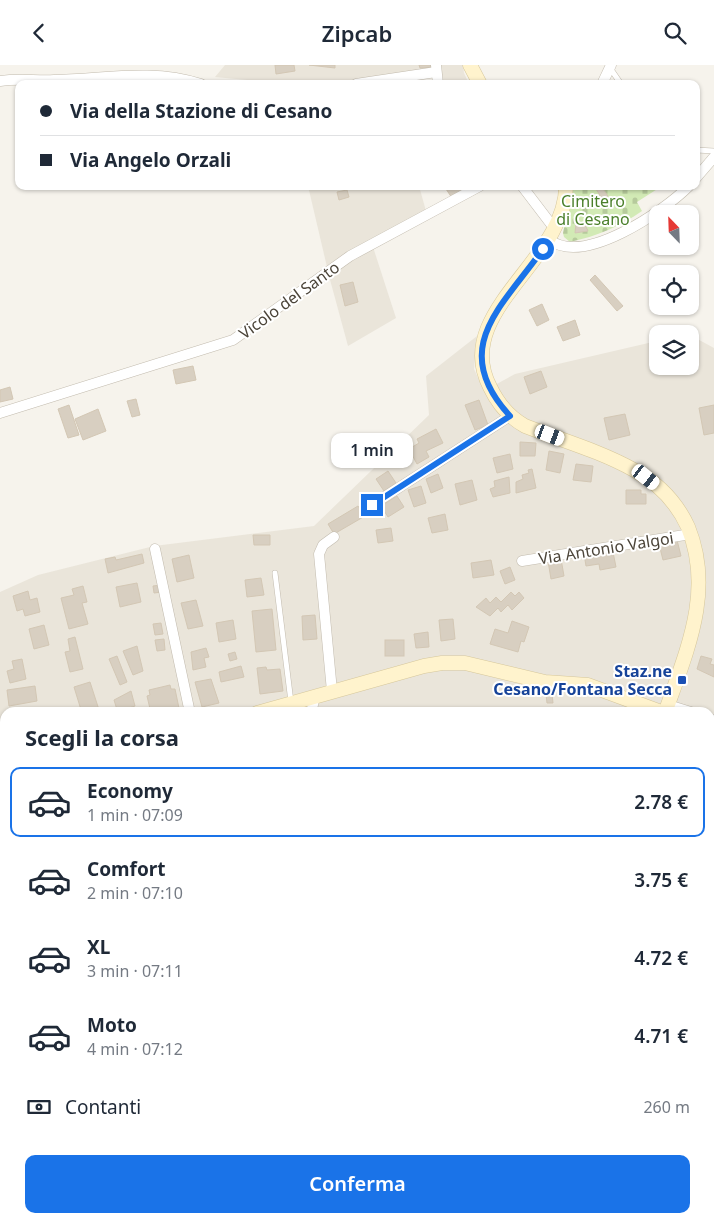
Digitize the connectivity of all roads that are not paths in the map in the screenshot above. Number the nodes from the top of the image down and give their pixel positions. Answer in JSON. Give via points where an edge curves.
{"nodes":[{"id":1,"x":470,"y":65,"type":"edge"},
{"id":2,"x":610,"y":66,"type":"edge"},
{"id":3,"x":436,"y":69,"type":"edge"},
{"id":4,"x":55,"y":80,"type":"edge"},
{"id":5,"x":185,"y":80,"type":"edge"},
{"id":6,"x":377,"y":80,"type":"edge"},
{"id":7,"x":478,"y":80,"type":"edge"},
{"id":8,"x":604,"y":80,"type":"edge"},
{"id":9,"x":619,"y":80,"type":"edge"},
{"id":10,"x":0,"y":81,"type":"edge"},
{"id":11,"x":15,"y":81,"type":"edge"},
{"id":12,"x":700,"y":150,"type":"edge"},
{"id":13,"x":714,"y":151,"type":"edge"},
{"id":14,"x":714,"y":157,"type":"edge"},
{"id":15,"x":700,"y":174,"type":"edge"},
{"id":16,"x":473,"y":190,"type":"edge"},
{"id":17,"x":524,"y":190,"type":"edge"},
{"id":18,"x":565,"y":190,"type":"edge"},
{"id":19,"x":685,"y":190,"type":"edge"},
{"id":20,"x":552,"y":234,"type":"junction"},
{"id":21,"x":0,"y":413,"type":"edge"},
{"id":22,"x":510,"y":416,"type":"junction"},
{"id":23,"x":372,"y":505,"type":"dead end"},
{"id":24,"x":691,"y":534,"type":"junction"},
{"id":25,"x":334,"y":537,"type":"dead end"},
{"id":26,"x":155,"y":549,"type":"dead end"},
{"id":27,"x":522,"y":561,"type":"dead end"},
{"id":28,"x":275,"y":573,"type":"dead end"},
{"id":29,"x":332,"y":691,"type":"junction"},
{"id":30,"x":315,"y":696,"type":"junction"},
{"id":31,"x":291,"y":703,"type":"junction"},
{"id":32,"x":189,"y":707,"type":"edge"},
{"id":33,"x":277,"y":707,"type":"edge"},
{"id":34,"x":312,"y":707,"type":"edge"},
{"id":35,"x":657,"y":707,"type":"edge"},
{"id":36,"x":667,"y":707,"type":"edge"}],
"edges":[{"from":1,"to":7,"type":"street"},
{"from":2,"to":8,"type":"street"},
{"from":2,"to":9,"type":"lane"},
{"from":3,"to":6,"type":"street"},
{"from":4,"to":5,"type":"street","via":[[138,74]]},
{"from":10,"to":11,"type":"street"},
{"from":12,"to":13,"type":"lane"},
{"from":14,"to":15,"type":"street"},
{"from":16,"to":21,"type":"street","name":"Vicolo del Santo","via":[[350,256],[233,340]]},
{"from":17,"to":20,"type":"street"},
{"from":18,"to":20,"type":"street"},
{"from":19,"to":20,"type":"street","via":[[652,215],[602,241],[573,248],[561,247]]},
{"from":20,"to":22,"type":"street","via":[[502,302],[486,332],[482,352],[485,374],[493,393]]},
{"from":22,"to":23,"type":"street"},
{"from":22,"to":24,"type":"street","via":[[526,426],[636,471],[671,500]]},
{"from":24,"to":27,"type":"street","name":"Via Antonio Valgoi"},
{"from":24,"to":36,"type":"street","via":[[699,560],[699,604]]},
{"from":25,"to":29,"type":"street","via":[[323,545],[319,554]]},
{"from":26,"to":32,"type":"street"},
{"from":28,"to":31,"type":"lane"},
{"from":29,"to":30,"type":"street"},
{"from":29,"to":35,"type":"street","via":[[424,665],[458,662],[540,681],[594,686]]},
{"from":30,"to":31,"type":"street"},
{"from":30,"to":34,"type":"street"},
{"from":31,"to":33,"type":"street"}]}
